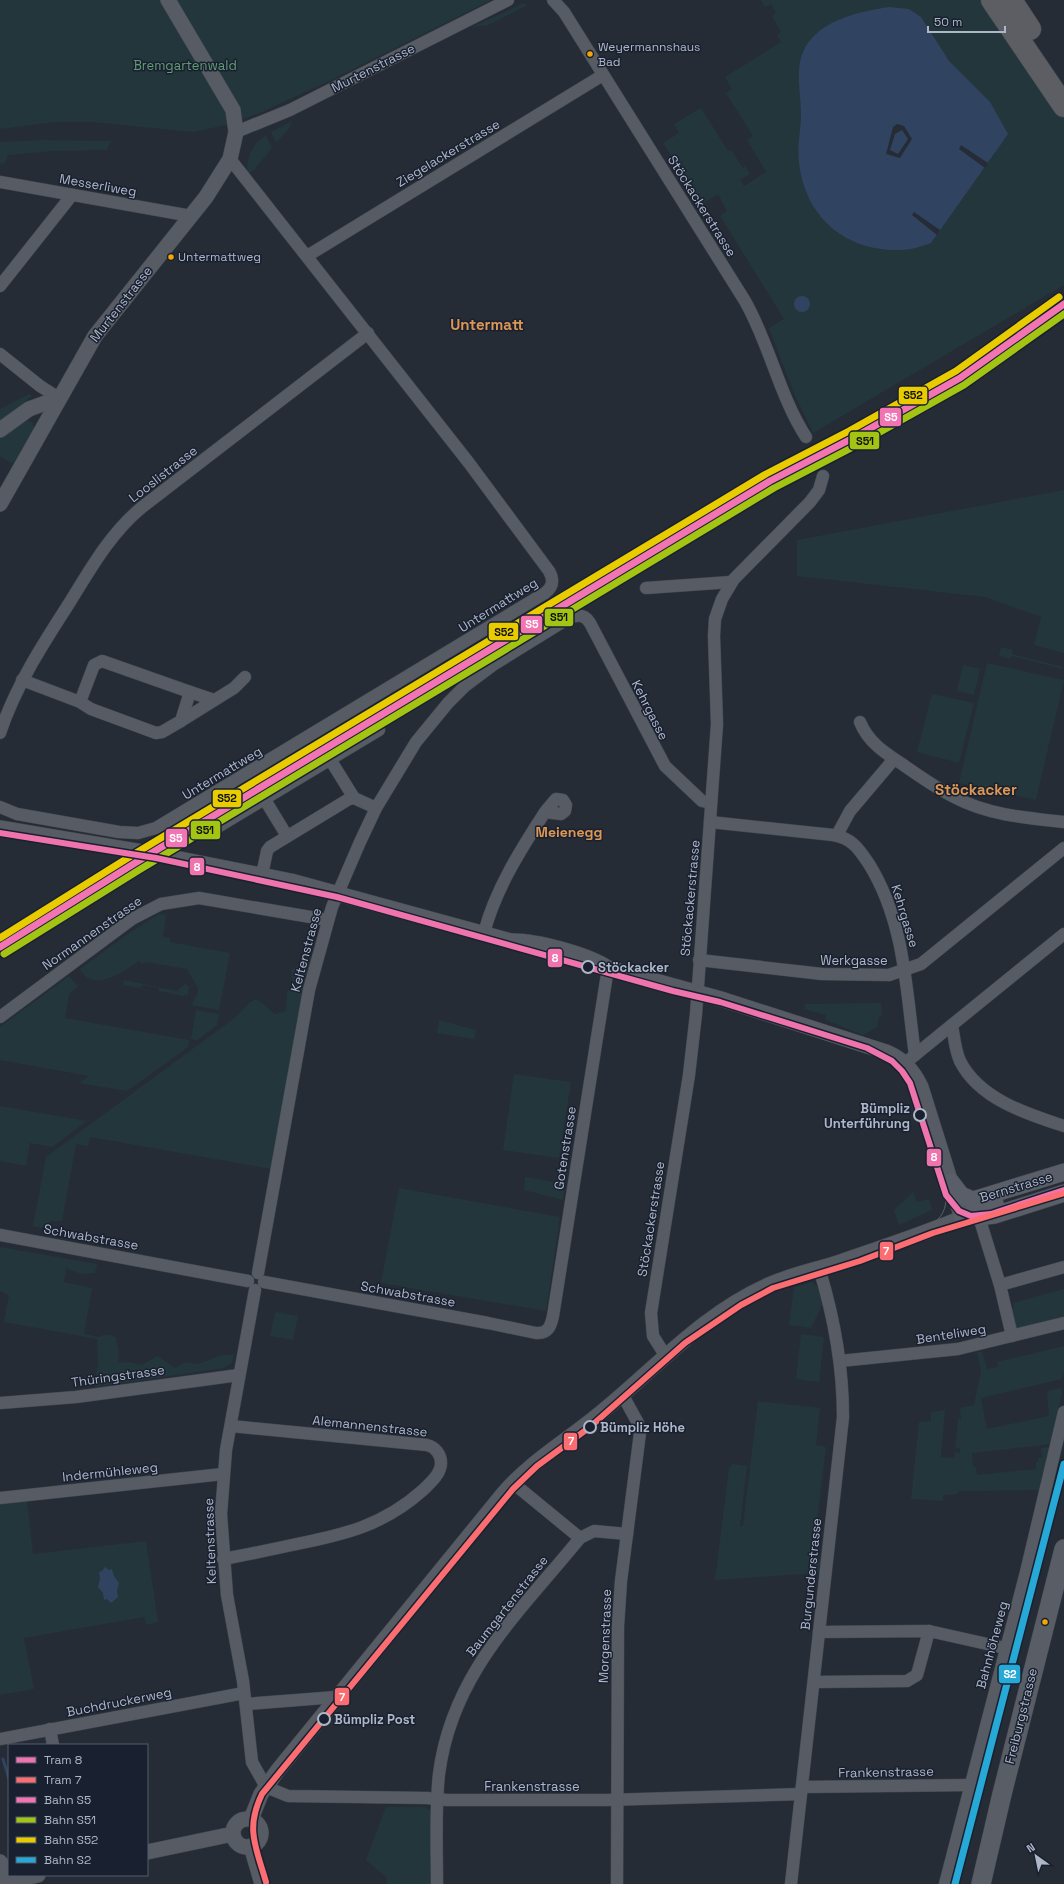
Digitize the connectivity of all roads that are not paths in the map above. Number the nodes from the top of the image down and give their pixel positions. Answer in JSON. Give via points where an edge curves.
{"nodes":[{"id":1,"x":168,"y":0,"type":"edge"},
{"id":2,"x":176,"y":0,"type":"edge"},
{"id":3,"x":508,"y":0,"type":"edge"},
{"id":4,"x":553,"y":0,"type":"edge"},
{"id":5,"x":992,"y":0,"type":"edge"},
{"id":6,"x":1011,"y":0,"type":"edge"},
{"id":7,"x":191,"y":37,"type":"junction"},
{"id":8,"x":603,"y":74,"type":"junction"},
{"id":9,"x":1064,"y":80,"type":"edge"},
{"id":10,"x":1064,"y":106,"type":"edge"},
{"id":11,"x":236,"y":132,"type":"junction"},
{"id":12,"x":230,"y":160,"type":"junction"},
{"id":13,"x":0,"y":182,"type":"edge"},
{"id":14,"x":72,"y":195,"type":"junction"},
{"id":15,"x":191,"y":216,"type":"junction"},
{"id":16,"x":307,"y":256,"type":"junction"},
{"id":17,"x":0,"y":286,"type":"edge"},
{"id":18,"x":368,"y":333,"type":"junction"},
{"id":19,"x":0,"y":354,"type":"edge"},
{"id":20,"x":59,"y":398,"type":"junction"},
{"id":21,"x":0,"y":430,"type":"edge"},
{"id":22,"x":806,"y":437,"type":"dead end"},
{"id":23,"x":822,"y":476,"type":"dead end"},
{"id":24,"x":0,"y":504,"type":"edge"},
{"id":25,"x":731,"y":582,"type":"junction"},
{"id":26,"x":646,"y":588,"type":"dead end"},
{"id":27,"x":581,"y":616,"type":"joint"},
{"id":28,"x":245,"y":677,"type":"dead end"},
{"id":29,"x":22,"y":680,"type":"junction"},
{"id":30,"x":190,"y":692,"type":"junction"},
{"id":31,"x":214,"y":700,"type":"junction"},
{"id":32,"x":80,"y":702,"type":"junction"},
{"id":33,"x":181,"y":720,"type":"junction"},
{"id":34,"x":860,"y":722,"type":"dead end"},
{"id":35,"x":379,"y":730,"type":"dead end"},
{"id":36,"x":0,"y":733,"type":"edge"},
{"id":37,"x":329,"y":758,"type":"junction"},
{"id":38,"x":894,"y":759,"type":"junction"},
{"id":39,"x":264,"y":797,"type":"junction"},
{"id":40,"x":354,"y":798,"type":"junction"},
{"id":41,"x":711,"y":803,"type":"junction"},
{"id":42,"x":0,"y":807,"type":"edge"},
{"id":43,"x":376,"y":808,"type":"junction"},
{"id":44,"x":545,"y":812,"type":"dead end"},
{"id":45,"x":710,"y":822,"type":"junction"},
{"id":46,"x":1064,"y":822,"type":"edge"},
{"id":47,"x":0,"y":828,"type":"edge"},
{"id":48,"x":216,"y":828,"type":"dead end"},
{"id":49,"x":838,"y":835,"type":"junction"},
{"id":50,"x":287,"y":836,"type":"junction"},
{"id":51,"x":1064,"y":848,"type":"edge"},
{"id":52,"x":262,"y":875,"type":"junction"},
{"id":53,"x":338,"y":892,"type":"junction"},
{"id":54,"x":328,"y":920,"type":"junction"},
{"id":55,"x":484,"y":933,"type":"junction"},
{"id":56,"x":1064,"y":934,"type":"edge"},
{"id":57,"x":699,"y":960,"type":"junction"},
{"id":58,"x":608,"y":968,"type":"junction"},
{"id":59,"x":905,"y":970,"type":"junction"},
{"id":60,"x":697,"y":992,"type":"junction"},
{"id":61,"x":0,"y":1017,"type":"edge"},
{"id":62,"x":952,"y":1025,"type":"junction"},
{"id":63,"x":910,"y":1059,"type":"junction"},
{"id":64,"x":1064,"y":1126,"type":"edge"},
{"id":65,"x":1064,"y":1172,"type":"edge"},
{"id":66,"x":1064,"y":1178,"type":"edge"},
{"id":67,"x":951,"y":1182,"type":"junction"},
{"id":68,"x":1064,"y":1193,"type":"edge"},
{"id":69,"x":979,"y":1217,"type":"junction"},
{"id":70,"x":962,"y":1218,"type":"junction"},
{"id":71,"x":0,"y":1235,"type":"edge"},
{"id":72,"x":1064,"y":1267,"type":"edge"},
{"id":73,"x":819,"y":1268,"type":"junction"},
{"id":74,"x":256,"y":1282,"type":"junction"},
{"id":75,"x":1000,"y":1285,"type":"junction"},
{"id":76,"x":1064,"y":1324,"type":"edge"},
{"id":77,"x":546,"y":1331,"type":"joint"},
{"id":78,"x":1012,"y":1336,"type":"junction"},
{"id":79,"x":664,"y":1356,"type":"junction"},
{"id":80,"x":840,"y":1361,"type":"junction"},
{"id":81,"x":239,"y":1374,"type":"junction"},
{"id":82,"x":622,"y":1394,"type":"junction"},
{"id":83,"x":0,"y":1403,"type":"edge"},
{"id":84,"x":1064,"y":1412,"type":"edge"},
{"id":85,"x":231,"y":1426,"type":"junction"},
{"id":86,"x":223,"y":1474,"type":"junction"},
{"id":87,"x":512,"y":1483,"type":"junction"},
{"id":88,"x":0,"y":1498,"type":"edge"},
{"id":89,"x":627,"y":1534,"type":"junction"},
{"id":90,"x":580,"y":1538,"type":"junction"},
{"id":91,"x":1064,"y":1549,"type":"edge"},
{"id":92,"x":223,"y":1560,"type":"junction"},
{"id":93,"x":929,"y":1631,"type":"junction"},
{"id":94,"x":819,"y":1632,"type":"junction"},
{"id":95,"x":1006,"y":1648,"type":"junction"},
{"id":96,"x":814,"y":1682,"type":"junction"},
{"id":97,"x":336,"y":1697,"type":"junction"},
{"id":98,"x":245,"y":1698,"type":"junction"},
{"id":99,"x":50,"y":1729,"type":"junction"},
{"id":100,"x":0,"y":1739,"type":"edge"},
{"id":101,"x":53,"y":1744,"type":"edge"},
{"id":102,"x":970,"y":1785,"type":"junction"},
{"id":103,"x":266,"y":1787,"type":"junction"},
{"id":104,"x":801,"y":1791,"type":"junction"},
{"id":105,"x":438,"y":1799,"type":"junction"},
{"id":106,"x":616,"y":1800,"type":"junction"},
{"id":107,"x":251,"y":1819,"type":"junction"},
{"id":108,"x":233,"y":1834,"type":"junction"},
{"id":109,"x":251,"y":1846,"type":"junction"},
{"id":110,"x":148,"y":1852,"type":"edge"},
{"id":111,"x":0,"y":1862,"type":"edge"},
{"id":112,"x":28,"y":1876,"type":"edge"},
{"id":113,"x":8,"y":1878,"type":"edge"},
{"id":114,"x":262,"y":1884,"type":"edge"},
{"id":115,"x":437,"y":1884,"type":"edge"},
{"id":116,"x":617,"y":1884,"type":"edge"},
{"id":117,"x":791,"y":1884,"type":"edge"},
{"id":118,"x":945,"y":1884,"type":"edge"},
{"id":119,"x":981,"y":1884,"type":"edge"}],
"edges":[{"from":1,"to":7,"type":"street","name":"Murtenstrasse"},
{"from":2,"to":7,"type":"street","name":"Murtenstrasse"},
{"from":3,"to":11,"type":"street","name":"Murtenstrasse","via":[[290,110]]},
{"from":4,"to":8,"type":"street","name":"Stöckackerstrasse","via":[[564,12]]},
{"from":5,"to":10,"type":"highway"},
{"from":6,"to":9,"type":"highway"},
{"from":7,"to":11,"type":"street","name":"Murtenstrasse","via":[[231,103],[236,120]]},
{"from":8,"to":16,"type":"street","name":"Ziegelackerstrasse"},
{"from":8,"to":22,"type":"street","name":"Stöckackerstrasse","via":[[752,313],[789,407]]},
{"from":11,"to":12,"type":"street","name":"Murtenstrasse"},
{"from":12,"to":15,"type":"street","name":"Murtenstrasse"},
{"from":12,"to":16,"type":"street","name":"Untermattweg"},
{"from":13,"to":14,"type":"street","name":"Messerliweg"},
{"from":14,"to":15,"type":"street","name":"Messerliweg"},
{"from":14,"to":17,"type":"street"},
{"from":15,"to":20,"type":"street","name":"Murtenstrasse","via":[[95,336]]},
{"from":16,"to":18,"type":"street","name":"Untermattweg"},
{"from":18,"to":29,"type":"street","name":"Looslistrasse","via":[[126,521],[98,557]]},
{"from":18,"to":42,"type":"street","name":"Untermattweg","via":[[469,463],[549,572],[553,581],[550,589],[156,828],[138,833],[119,832],[17,814]]},
{"from":19,"to":20,"type":"street"},
{"from":20,"to":21,"type":"street","via":[[29,409]]},
{"from":20,"to":24,"type":"street","name":"Murtenstrasse"},
{"from":23,"to":25,"type":"street","name":"Stöckackerstrasse","via":[[819,490],[810,502]]},
{"from":25,"to":26,"type":"street"},
{"from":25,"to":41,"type":"street","name":"Stöckackerstrasse","via":[[718,607],[714,629],[717,724]]},
{"from":27,"to":41,"type":"street","name":"Kehrgasse","via":[[590,623],[665,766],[702,801]]},
{"from":27,"to":43,"type":"street","name":"Keltenstrasse","via":[[569,618],[474,678],[434,718],[416,742]]},
{"from":28,"to":31,"type":"street","via":[[234,688]]},
{"from":29,"to":32,"type":"street"},
{"from":29,"to":36,"type":"street","name":"Looslistrasse"},
{"from":30,"to":31,"type":"street"},
{"from":30,"to":32,"type":"street","via":[[102,661],[94,664]]},
{"from":30,"to":33,"type":"street"},
{"from":31,"to":33,"type":"street"},
{"from":32,"to":33,"type":"street","via":[[91,709],[156,733]]},
{"from":34,"to":38,"type":"street","via":[[872,742]]},
{"from":35,"to":37,"type":"street"},
{"from":37,"to":39,"type":"street"},
{"from":37,"to":40,"type":"street"},
{"from":38,"to":46,"type":"street","via":[[954,797],[977,806],[1024,818]]},
{"from":38,"to":49,"type":"street","via":[[850,811]]},
{"from":39,"to":48,"type":"street"},
{"from":39,"to":50,"type":"street"},
{"from":40,"to":43,"type":"street"},
{"from":40,"to":50,"type":"street"},
{"from":41,"to":45,"type":"street","name":"Stöckackerstrasse"},
{"from":43,"to":53,"type":"street","name":"Keltenstrasse"},
{"from":44,"to":55,"type":"street","via":[[511,870],[489,915]]},
{"from":45,"to":49,"type":"street","name":"Kehrgasse"},
{"from":45,"to":57,"type":"street","name":"Stöckackerstrasse"},
{"from":47,"to":52,"type":"street"},
{"from":49,"to":59,"type":"street","name":"Kehrgasse","via":[[854,844],[880,884],[890,910]]},
{"from":50,"to":52,"type":"street","via":[[268,848]]},
{"from":51,"to":59,"type":"street","name":"Werkgasse","via":[[921,964]]},
{"from":52,"to":53,"type":"street"},
{"from":53,"to":54,"type":"street","name":"Keltenstrasse"},
{"from":53,"to":55,"type":"street"},
{"from":54,"to":61,"type":"street","name":"Normannenstrasse","via":[[198,898],[161,904],[132,919]]},
{"from":54,"to":74,"type":"street","name":"Keltenstrasse","via":[[309,990]]},
{"from":55,"to":58,"type":"street","via":[[511,941],[546,946],[598,961]]},
{"from":56,"to":62,"type":"street"},
{"from":57,"to":59,"type":"street","name":"Werkgasse","via":[[822,974],[889,976]]},
{"from":57,"to":60,"type":"street","name":"Stöckackerstrasse"},
{"from":58,"to":60,"type":"street"},
{"from":58,"to":77,"type":"street","name":"Gotenstrasse","via":[[553,1316]]},
{"from":59,"to":63,"type":"street","name":"Kehrgasse"},
{"from":60,"to":63,"type":"street"},
{"from":60,"to":79,"type":"street","name":"Stöckackerstrasse","via":[[689,1075],[651,1313],[654,1339]]},
{"from":62,"to":63,"type":"street"},
{"from":62,"to":64,"type":"street","via":[[960,1060],[972,1078],[1018,1111]]},
{"from":63,"to":67,"type":"street"},
{"from":65,"to":67,"type":"main road","name":"Bernstrasse","via":[[973,1200],[961,1195]]},
{"from":66,"to":70,"type":"main road","name":"Bernstrasse"},
{"from":67,"to":70,"type":"street"},
{"from":68,"to":69,"type":"main road","name":"Bernstrasse","via":[[995,1215]]},
{"from":69,"to":70,"type":"main road","name":"Bernstrasse"},
{"from":69,"to":75,"type":"street"},
{"from":70,"to":73,"type":"street","name":"Bernstrasse","via":[[878,1250]]},
{"from":71,"to":74,"type":"street","name":"Schwabstrasse"},
{"from":72,"to":75,"type":"street"},
{"from":73,"to":79,"type":"street","name":"Bernstrasse","via":[[771,1284],[737,1301],[707,1321]]},
{"from":73,"to":80,"type":"street","name":"Burgunderstrasse","via":[[834,1321]]},
{"from":74,"to":77,"type":"street","name":"Schwabstrasse","via":[[536,1333],[542,1334]]},
{"from":74,"to":81,"type":"street","name":"Keltenstrasse"},
{"from":75,"to":78,"type":"street"},
{"from":76,"to":78,"type":"street","name":"Benteliweg"},
{"from":78,"to":80,"type":"street","name":"Benteliweg","via":[[938,1352]]},
{"from":79,"to":82,"type":"street","name":"Bernstrasse"},
{"from":80,"to":94,"type":"street","name":"Burgunderstrasse","via":[[843,1419]]},
{"from":81,"to":83,"type":"street","name":"Thüringstrasse","via":[[76,1396]]},
{"from":81,"to":85,"type":"street","name":"Keltenstrasse"},
{"from":82,"to":87,"type":"street","name":"Bernstrasse"},
{"from":82,"to":89,"type":"street","name":"Morgenstrasse","via":[[638,1423],[640,1433]]},
{"from":84,"to":95,"type":"street","name":"Bahnhöheweg"},
{"from":85,"to":86,"type":"street","name":"Keltenstrasse"},
{"from":85,"to":92,"type":"street","name":"Alemannenstrasse","via":[[427,1445],[438,1453],[441,1464],[437,1474],[424,1489],[400,1509],[376,1522],[334,1537]]},
{"from":86,"to":88,"type":"street","name":"Indermühleweg"},
{"from":86,"to":92,"type":"street","name":"Keltenstrasse"},
{"from":87,"to":90,"type":"street"},
{"from":87,"to":97,"type":"street","name":"Bernstrasse"},
{"from":89,"to":90,"type":"street","via":[[594,1531]]},
{"from":89,"to":106,"type":"street","name":"Morgenstrasse","via":[[618,1626]]},
{"from":90,"to":105,"type":"street","name":"Baumgartenstrasse","via":[[495,1640],[472,1675],[459,1701],[447,1738],[439,1774]]},
{"from":91,"to":119,"type":"main road","name":"Freiburgstrasse"},
{"from":92,"to":98,"type":"street","name":"Keltenstrasse","via":[[228,1606]]},
{"from":93,"to":94,"type":"street"},
{"from":93,"to":95,"type":"street"},
{"from":93,"to":96,"type":"street","via":[[917,1675],[910,1680]]},
{"from":94,"to":96,"type":"street","name":"Burgunderstrasse"},
{"from":95,"to":102,"type":"street","name":"Bahnhöheweg"},
{"from":96,"to":104,"type":"street","name":"Burgunderstrasse"},
{"from":97,"to":98,"type":"street","name":"Buchdruckerweg"},
{"from":97,"to":103,"type":"street","name":"Bernstrasse"},
{"from":98,"to":99,"type":"street","name":"Buchdruckerweg"},
{"from":98,"to":103,"type":"street","name":"Keltenstrasse","via":[[250,1754],[254,1768]]},
{"from":99,"to":100,"type":"street","name":"Buchdruckerweg"},
{"from":99,"to":101,"type":"street"},
{"from":102,"to":104,"type":"street","name":"Frankenstrasse"},
{"from":102,"to":118,"type":"street","name":"Bahnhöheweg"},
{"from":103,"to":105,"type":"street","name":"Frankenstrasse","via":[[288,1796]]},
{"from":103,"to":107,"type":"street","name":"Bernstrasse"},
{"from":104,"to":106,"type":"street","name":"Frankenstrasse"},
{"from":104,"to":117,"type":"street","name":"Burgunderstrasse"},
{"from":105,"to":106,"type":"street","name":"Frankenstrasse"},
{"from":105,"to":115,"type":"street","name":"Baumgartenstrasse"},
{"from":106,"to":116,"type":"street","name":"Morgenstrasse"},
{"from":107,"to":108,"type":"street","via":[[238,1821],[233,1828]]},
{"from":107,"to":109,"type":"street","via":[[259,1825],[261,1833],[258,1841]]},
{"from":108,"to":109,"type":"street","via":[[238,1844]]},
{"from":108,"to":110,"type":"street"},
{"from":109,"to":114,"type":"street"},
{"from":111,"to":113,"type":"street"},
{"from":112,"to":113,"type":"street"}]}
